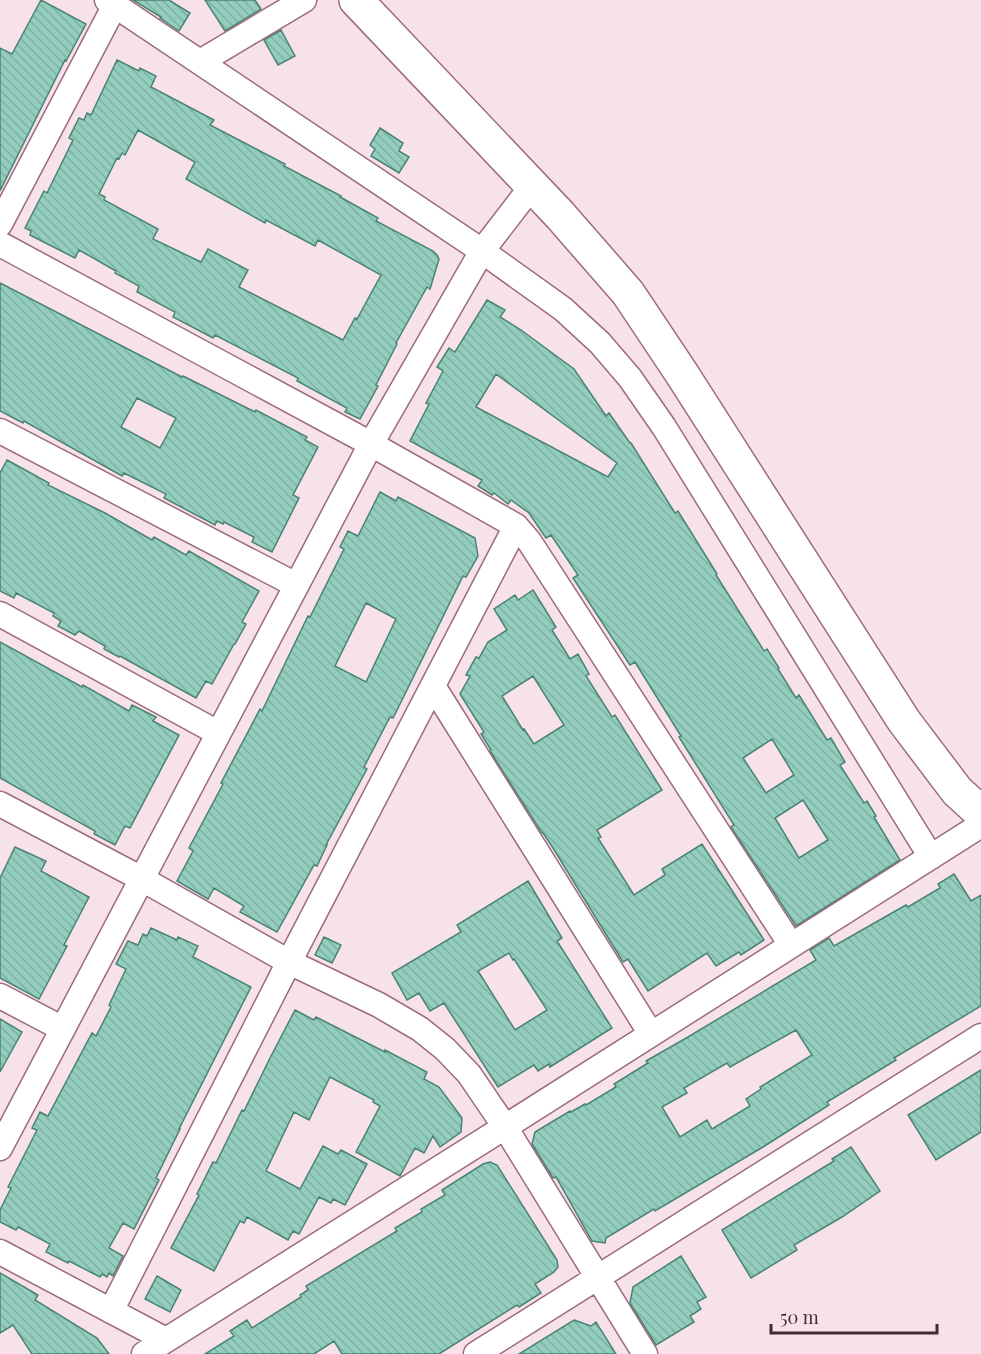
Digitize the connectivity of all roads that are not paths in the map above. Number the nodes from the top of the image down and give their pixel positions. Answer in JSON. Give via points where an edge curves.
{"nodes":[{"id":1,"x":303,"y":0,"type":"edge"},
{"id":2,"x":356,"y":0,"type":"edge"},
{"id":3,"x":111,"y":3,"type":"edge"},
{"id":4,"x":200,"y":62,"type":"junction"},
{"id":5,"x":532,"y":186,"type":"junction"},
{"id":6,"x":0,"y":224,"type":"edge"},
{"id":7,"x":0,"y":244,"type":"edge"},
{"id":8,"x":482,"y":252,"type":"junction"},
{"id":9,"x":0,"y":431,"type":"edge"},
{"id":10,"x":371,"y":444,"type":"junction"},
{"id":11,"x":516,"y":526,"type":"junction"},
{"id":12,"x":296,"y":585,"type":"junction"},
{"id":13,"x":0,"y":614,"type":"edge"},
{"id":14,"x":433,"y":686,"type":"junction"},
{"id":15,"x":218,"y":733,"type":"junction"},
{"id":16,"x":0,"y":804,"type":"edge"},
{"id":17,"x":981,"y":813,"type":"edge"},
{"id":18,"x":981,"y":825,"type":"edge"},
{"id":19,"x":931,"y":857,"type":"junction"},
{"id":20,"x":142,"y":879,"type":"junction"},
{"id":21,"x":791,"y":945,"type":"junction"},
{"id":22,"x":289,"y":962,"type":"junction"},
{"id":23,"x":0,"y":996,"type":"edge"},
{"id":24,"x":63,"y":1029,"type":"junction"},
{"id":25,"x":651,"y":1034,"type":"junction"},
{"id":26,"x":981,"y":1036,"type":"edge"},
{"id":27,"x":505,"y":1127,"type":"junction"},
{"id":28,"x":0,"y":1148,"type":"edge"},
{"id":29,"x":0,"y":1252,"type":"edge"},
{"id":30,"x":598,"y":1276,"type":"junction"},
{"id":31,"x":111,"y":1311,"type":"junction"},
{"id":32,"x":166,"y":1340,"type":"junction"},
{"id":33,"x":144,"y":1354,"type":"edge"},
{"id":34,"x":476,"y":1354,"type":"edge"},
{"id":35,"x":645,"y":1354,"type":"edge"}],
"edges":[{"from":1,"to":4,"type":"street"},
{"from":2,"to":5,"type":"main road"},
{"from":3,"to":4,"type":"street"},
{"from":3,"to":6,"type":"street"},
{"from":4,"to":8,"type":"street"},
{"from":5,"to":8,"type":"street"},
{"from":5,"to":17,"type":"main road","via":[[628,293],[904,721],[957,791]]},
{"from":7,"to":10,"type":"street"},
{"from":8,"to":10,"type":"street"},
{"from":8,"to":19,"type":"street","via":[[563,309],[630,378]]},
{"from":9,"to":12,"type":"street"},
{"from":10,"to":11,"type":"street"},
{"from":10,"to":12,"type":"street"},
{"from":11,"to":14,"type":"street"},
{"from":11,"to":21,"type":"street"},
{"from":12,"to":15,"type":"street"},
{"from":13,"to":15,"type":"street"},
{"from":14,"to":22,"type":"street"},
{"from":14,"to":25,"type":"street"},
{"from":15,"to":20,"type":"street"},
{"from":16,"to":20,"type":"street"},
{"from":18,"to":19,"type":"street"},
{"from":19,"to":21,"type":"street"},
{"from":20,"to":22,"type":"street"},
{"from":20,"to":24,"type":"street"},
{"from":21,"to":25,"type":"street"},
{"from":22,"to":27,"type":"street","via":[[379,1005],[445,1048],[469,1074]]},
{"from":22,"to":31,"type":"street"},
{"from":23,"to":24,"type":"street"},
{"from":24,"to":28,"type":"street"},
{"from":25,"to":27,"type":"street"},
{"from":26,"to":30,"type":"street"},
{"from":27,"to":30,"type":"street"},
{"from":27,"to":32,"type":"street"},
{"from":29,"to":31,"type":"street"},
{"from":30,"to":34,"type":"street"},
{"from":30,"to":35,"type":"street"},
{"from":31,"to":32,"type":"street"},
{"from":32,"to":33,"type":"street"}]}
